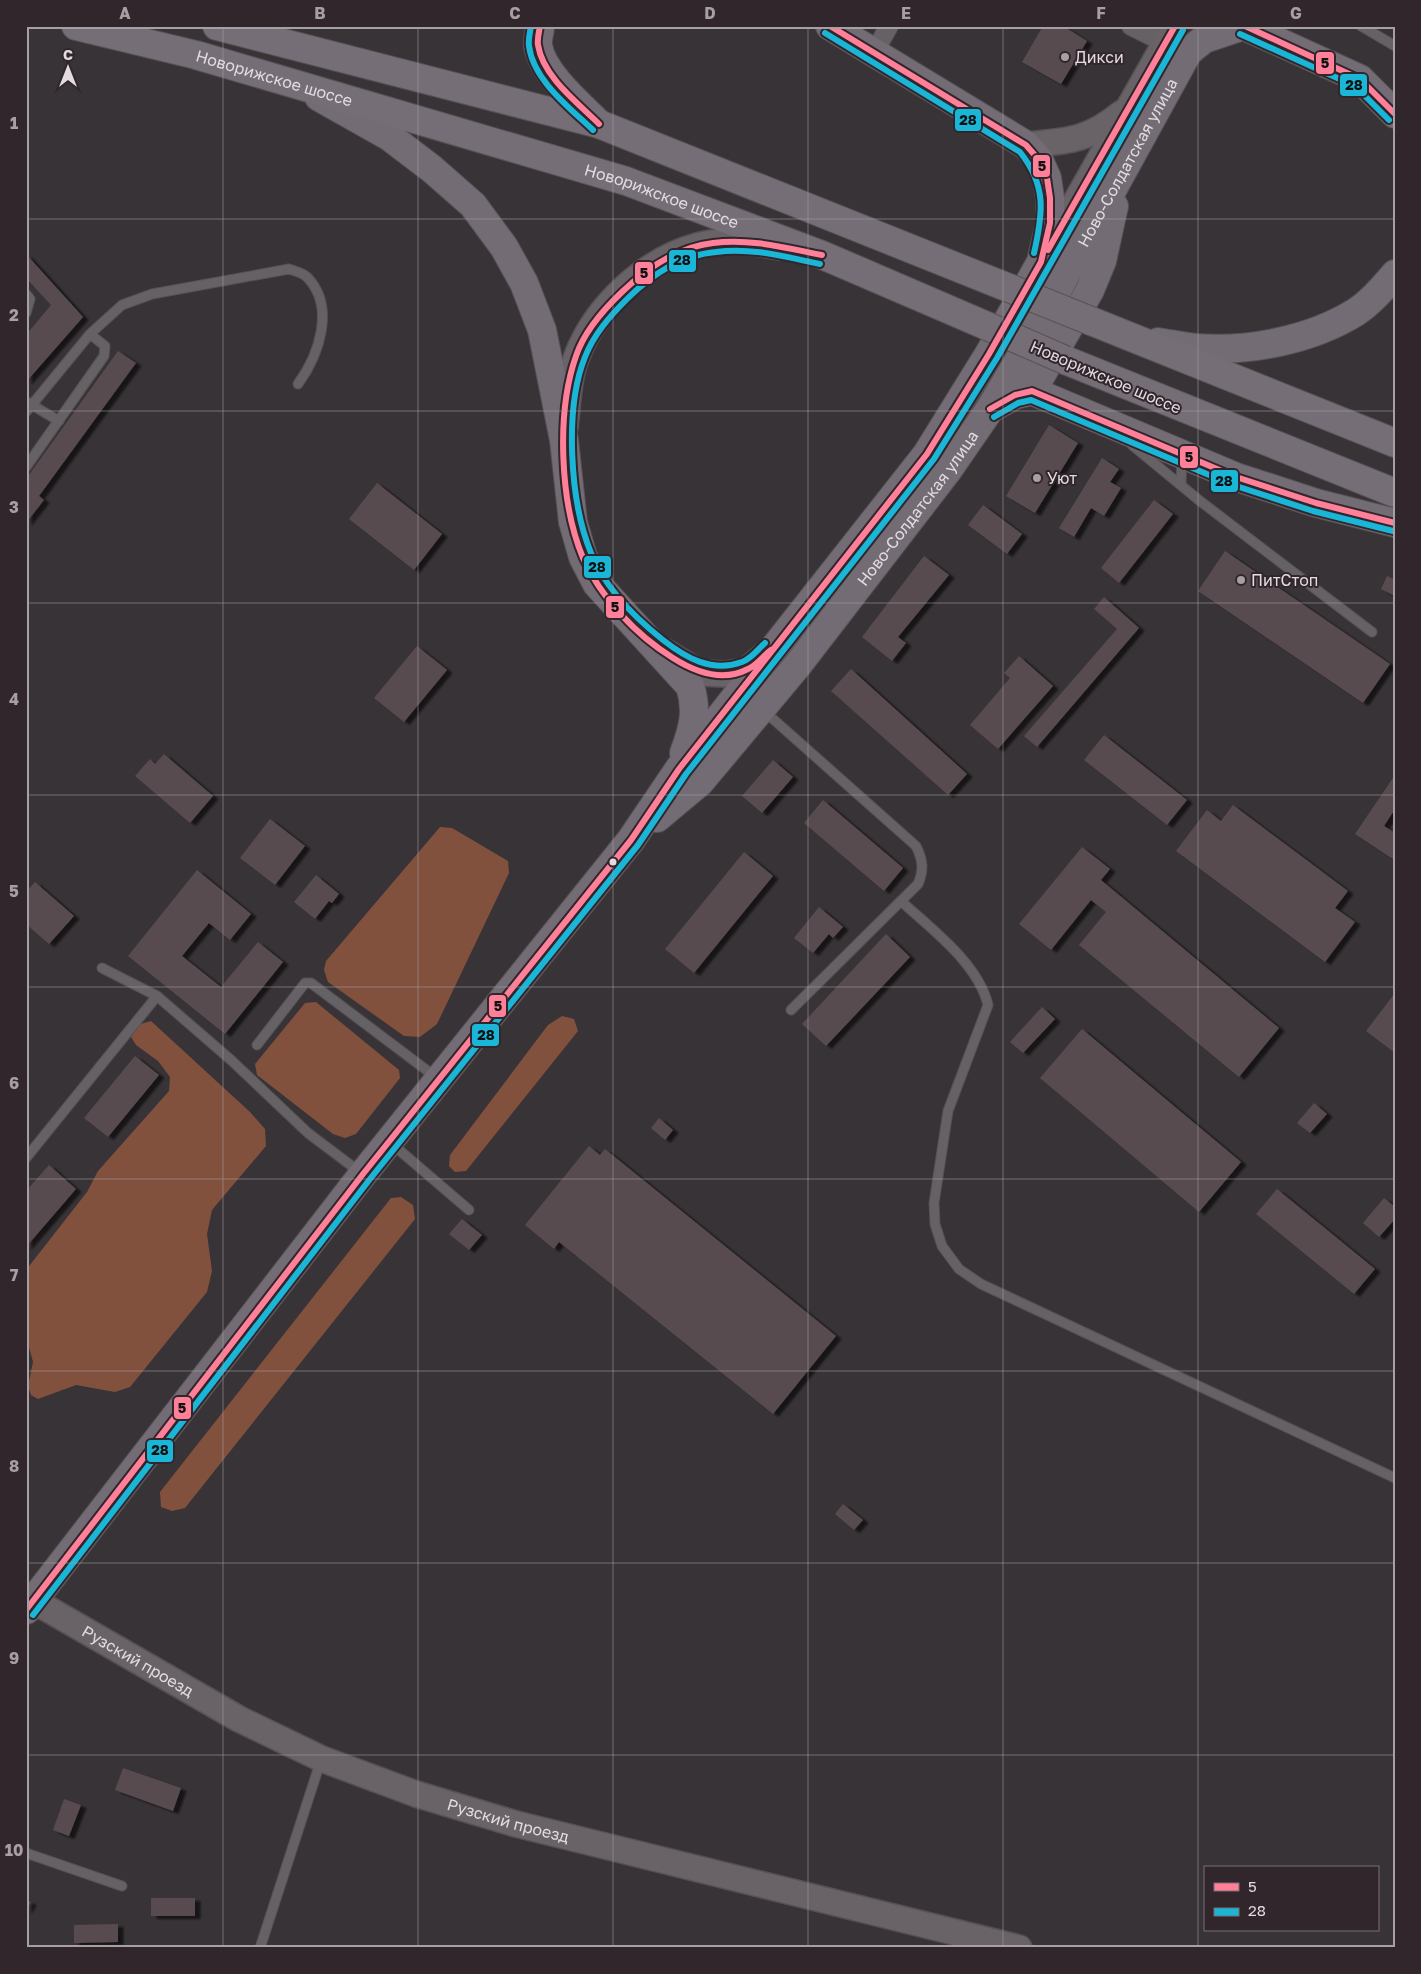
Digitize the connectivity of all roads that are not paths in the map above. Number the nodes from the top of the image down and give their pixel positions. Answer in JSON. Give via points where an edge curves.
{"nodes":[{"id":1,"x":76,"y":26,"type":"edge"},
{"id":2,"x":217,"y":26,"type":"edge"},
{"id":3,"x":540,"y":26,"type":"edge"},
{"id":4,"x":830,"y":26,"type":"edge"},
{"id":5,"x":890,"y":26,"type":"edge"},
{"id":6,"x":1132,"y":26,"type":"edge"},
{"id":7,"x":1201,"y":26,"type":"edge"},
{"id":8,"x":1244,"y":26,"type":"edge"},
{"id":9,"x":1361,"y":26,"type":"edge"},
{"id":10,"x":1176,"y":40,"type":"edge"},
{"id":11,"x":1395,"y":46,"type":"edge"},
{"id":12,"x":874,"y":53,"type":"junction"},
{"id":13,"x":1360,"y":79,"type":"junction"},
{"id":14,"x":298,"y":85,"type":"junction"},
{"id":15,"x":1395,"y":101,"type":"edge"},
{"id":16,"x":1128,"y":109,"type":"junction"},
{"id":17,"x":1395,"y":114,"type":"edge"},
{"id":18,"x":599,"y":124,"type":"junction"},
{"id":19,"x":1026,"y":145,"type":"junction"},
{"id":20,"x":1122,"y":175,"type":"junction"},
{"id":21,"x":822,"y":255,"type":"junction"},
{"id":22,"x":1041,"y":262,"type":"junction"},
{"id":23,"x":1395,"y":274,"type":"edge"},
{"id":24,"x":26,"y":294,"type":"edge"},
{"id":25,"x":26,"y":312,"type":"edge"},
{"id":26,"x":90,"y":334,"type":"junction"},
{"id":27,"x":1128,"y":336,"type":"junction"},
{"id":28,"x":298,"y":384,"type":"dead end"},
{"id":29,"x":1032,"y":390,"type":"junction"},
{"id":30,"x":29,"y":403,"type":"edge"},
{"id":31,"x":990,"y":409,"type":"junction"},
{"id":32,"x":26,"y":412,"type":"edge"},
{"id":33,"x":1100,"y":419,"type":"junction"},
{"id":34,"x":59,"y":421,"type":"junction"},
{"id":35,"x":564,"y":440,"type":"junction"},
{"id":36,"x":1395,"y":443,"type":"edge"},
{"id":37,"x":1182,"y":455,"type":"junction"},
{"id":38,"x":26,"y":467,"type":"edge"},
{"id":39,"x":1181,"y":484,"type":"junction"},
{"id":40,"x":1395,"y":493,"type":"edge"},
{"id":41,"x":1395,"y":523,"type":"edge"},
{"id":42,"x":1372,"y":632,"type":"dead end"},
{"id":43,"x":653,"y":645,"type":"junction"},
{"id":44,"x":771,"y":650,"type":"junction"},
{"id":45,"x":762,"y":709,"type":"junction"},
{"id":46,"x":679,"y":769,"type":"junction"},
{"id":47,"x":631,"y":840,"type":"junction"},
{"id":48,"x":901,"y":901,"type":"junction"},
{"id":49,"x":102,"y":968,"type":"dead end"},
{"id":50,"x":157,"y":996,"type":"junction"},
{"id":51,"x":792,"y":1010,"type":"dead end"},
{"id":52,"x":257,"y":1044,"type":"dead end"},
{"id":53,"x":439,"y":1079,"type":"junction"},
{"id":54,"x":389,"y":1141,"type":"junction"},
{"id":55,"x":26,"y":1158,"type":"edge"},
{"id":56,"x":363,"y":1174,"type":"junction"},
{"id":57,"x":469,"y":1210,"type":"dead end"},
{"id":58,"x":1395,"y":1478,"type":"edge"},
{"id":59,"x":29,"y":1603,"type":"edge"},
{"id":60,"x":322,"y":1759,"type":"junction"},
{"id":61,"x":26,"y":1853,"type":"edge"},
{"id":62,"x":122,"y":1886,"type":"dead end"},
{"id":63,"x":260,"y":1948,"type":"edge"},
{"id":64,"x":1019,"y":1948,"type":"edge"}],
"edges":[{"from":1,"to":14,"type":"highway","name":"Новорижское шоссе","via":[[196,55]]},
{"from":2,"to":18,"type":"highway","name":"Новорижское шоссе"},
{"from":3,"to":18,"type":"main road","via":[[538,46],[547,67]]},
{"from":4,"to":12,"type":"main road"},
{"from":5,"to":12,"type":"street"},
{"from":6,"to":10,"type":"street"},
{"from":7,"to":10,"type":"street","name":"Ново-Солдатская улица"},
{"from":8,"to":10,"type":"main road","via":[[1204,39]]},
{"from":8,"to":13,"type":"main road"},
{"from":9,"to":11,"type":"lane"},
{"from":10,"to":16,"type":"street","name":"Ново-Солдатская улица"},
{"from":10,"to":20,"type":"main road","name":"Ново-Солдатская улица"},
{"from":12,"to":19,"type":"main road"},
{"from":13,"to":15,"type":"street"},
{"from":13,"to":17,"type":"main road"},
{"from":14,"to":21,"type":"highway","name":"Новорижское шоссе","via":[[626,181]]},
{"from":14,"to":35,"type":"main road","via":[[390,137],[432,168],[473,205],[494,233],[524,283],[542,330]]},
{"from":16,"to":19,"type":"street","via":[[1102,130],[1068,141]]},
{"from":16,"to":22,"type":"street","name":"Ново-Солдатская улица"},
{"from":18,"to":27,"type":"highway","name":"Новорижское шоссе","bridge":true},
{"from":19,"to":22,"type":"main road","via":[[1040,160],[1050,198],[1050,223]]},
{"from":20,"to":29,"type":"main road","via":[[1102,261]]},
{"from":20,"to":31,"type":"main road","name":"Ново-Солдатская улица"},
{"from":21,"to":35,"type":"street","via":[[753,242],[712,243],[666,259],[637,278],[606,307],[576,356],[569,385]]},
{"from":21,"to":40,"type":"highway","name":"Новорижское шоссе","bridge":true,"via":[[1065,360]]},
{"from":22,"to":44,"type":"main road","name":"Ново-Солдатская улица","via":[[927,454]]},
{"from":23,"to":27,"type":"main road","via":[[1379,293],[1356,311],[1299,337],[1243,348],[1196,348]]},
{"from":24,"to":25,"type":"lane","via":[[30,299]]},
{"from":26,"to":28,"type":"lane","via":[[122,305],[152,294],[289,269],[306,276],[321,302],[319,345],[310,368]]},
{"from":26,"to":30,"type":"lane"},
{"from":26,"to":34,"type":"lane","via":[[105,346],[104,356]]},
{"from":27,"to":36,"type":"highway","name":"Новорижское шоссе"},
{"from":29,"to":31,"type":"main road","via":[[1015,394]]},
{"from":29,"to":33,"type":"main road"},
{"from":30,"to":32,"type":"lane"},
{"from":30,"to":34,"type":"lane"},
{"from":31,"to":45,"type":"main road","name":"Ново-Солдатская улица","via":[[942,478]]},
{"from":33,"to":37,"type":"main road"},
{"from":33,"to":39,"type":"lane"},
{"from":34,"to":38,"type":"lane"},
{"from":35,"to":43,"type":"main road","via":[[573,522],[583,557],[597,584]]},
{"from":37,"to":39,"type":"lane"},
{"from":37,"to":41,"type":"main road","via":[[1307,500]]},
{"from":39,"to":42,"type":"lane"},
{"from":43,"to":44,"type":"street","via":[[700,673],[724,674],[746,670]]},
{"from":43,"to":46,"type":"main road","via":[[690,686],[695,704],[693,728]]},
{"from":44,"to":46,"type":"main road","name":"Ново-Солдатская улица"},
{"from":45,"to":47,"type":"main road","name":"Ново-Солдатская улица","via":[[700,782]]},
{"from":45,"to":48,"type":"lane","via":[[916,846],[922,858],[922,874],[918,884]]},
{"from":46,"to":47,"type":"main road","name":"Ново-Солдатская улица"},
{"from":47,"to":53,"type":"main road","name":"Ново-Солдатская улица"},
{"from":48,"to":51,"type":"lane"},
{"from":48,"to":58,"type":"lane","via":[[973,970],[985,990],[988,1005],[948,1111],[934,1204],[935,1224],[942,1246],[959,1269],[980,1284]]},
{"from":49,"to":50,"type":"lane"},
{"from":50,"to":55,"type":"lane"},
{"from":50,"to":56,"type":"lane","via":[[308,1133]]},
{"from":52,"to":53,"type":"lane","via":[[305,983],[311,983]]},
{"from":53,"to":54,"type":"main road","name":"Ново-Солдатская улица"},
{"from":54,"to":56,"type":"main road","name":"Ново-Солдатская улица"},
{"from":54,"to":57,"type":"lane"},
{"from":56,"to":59,"type":"main road","name":"Ново-Солдатская улица"},
{"from":59,"to":60,"type":"street","name":"Рузский проезд","via":[[239,1719]]},
{"from":60,"to":63,"type":"lane"},
{"from":60,"to":64,"type":"street","name":"Рузский проезд","via":[[416,1794],[516,1824]]},
{"from":61,"to":62,"type":"lane"}]}
